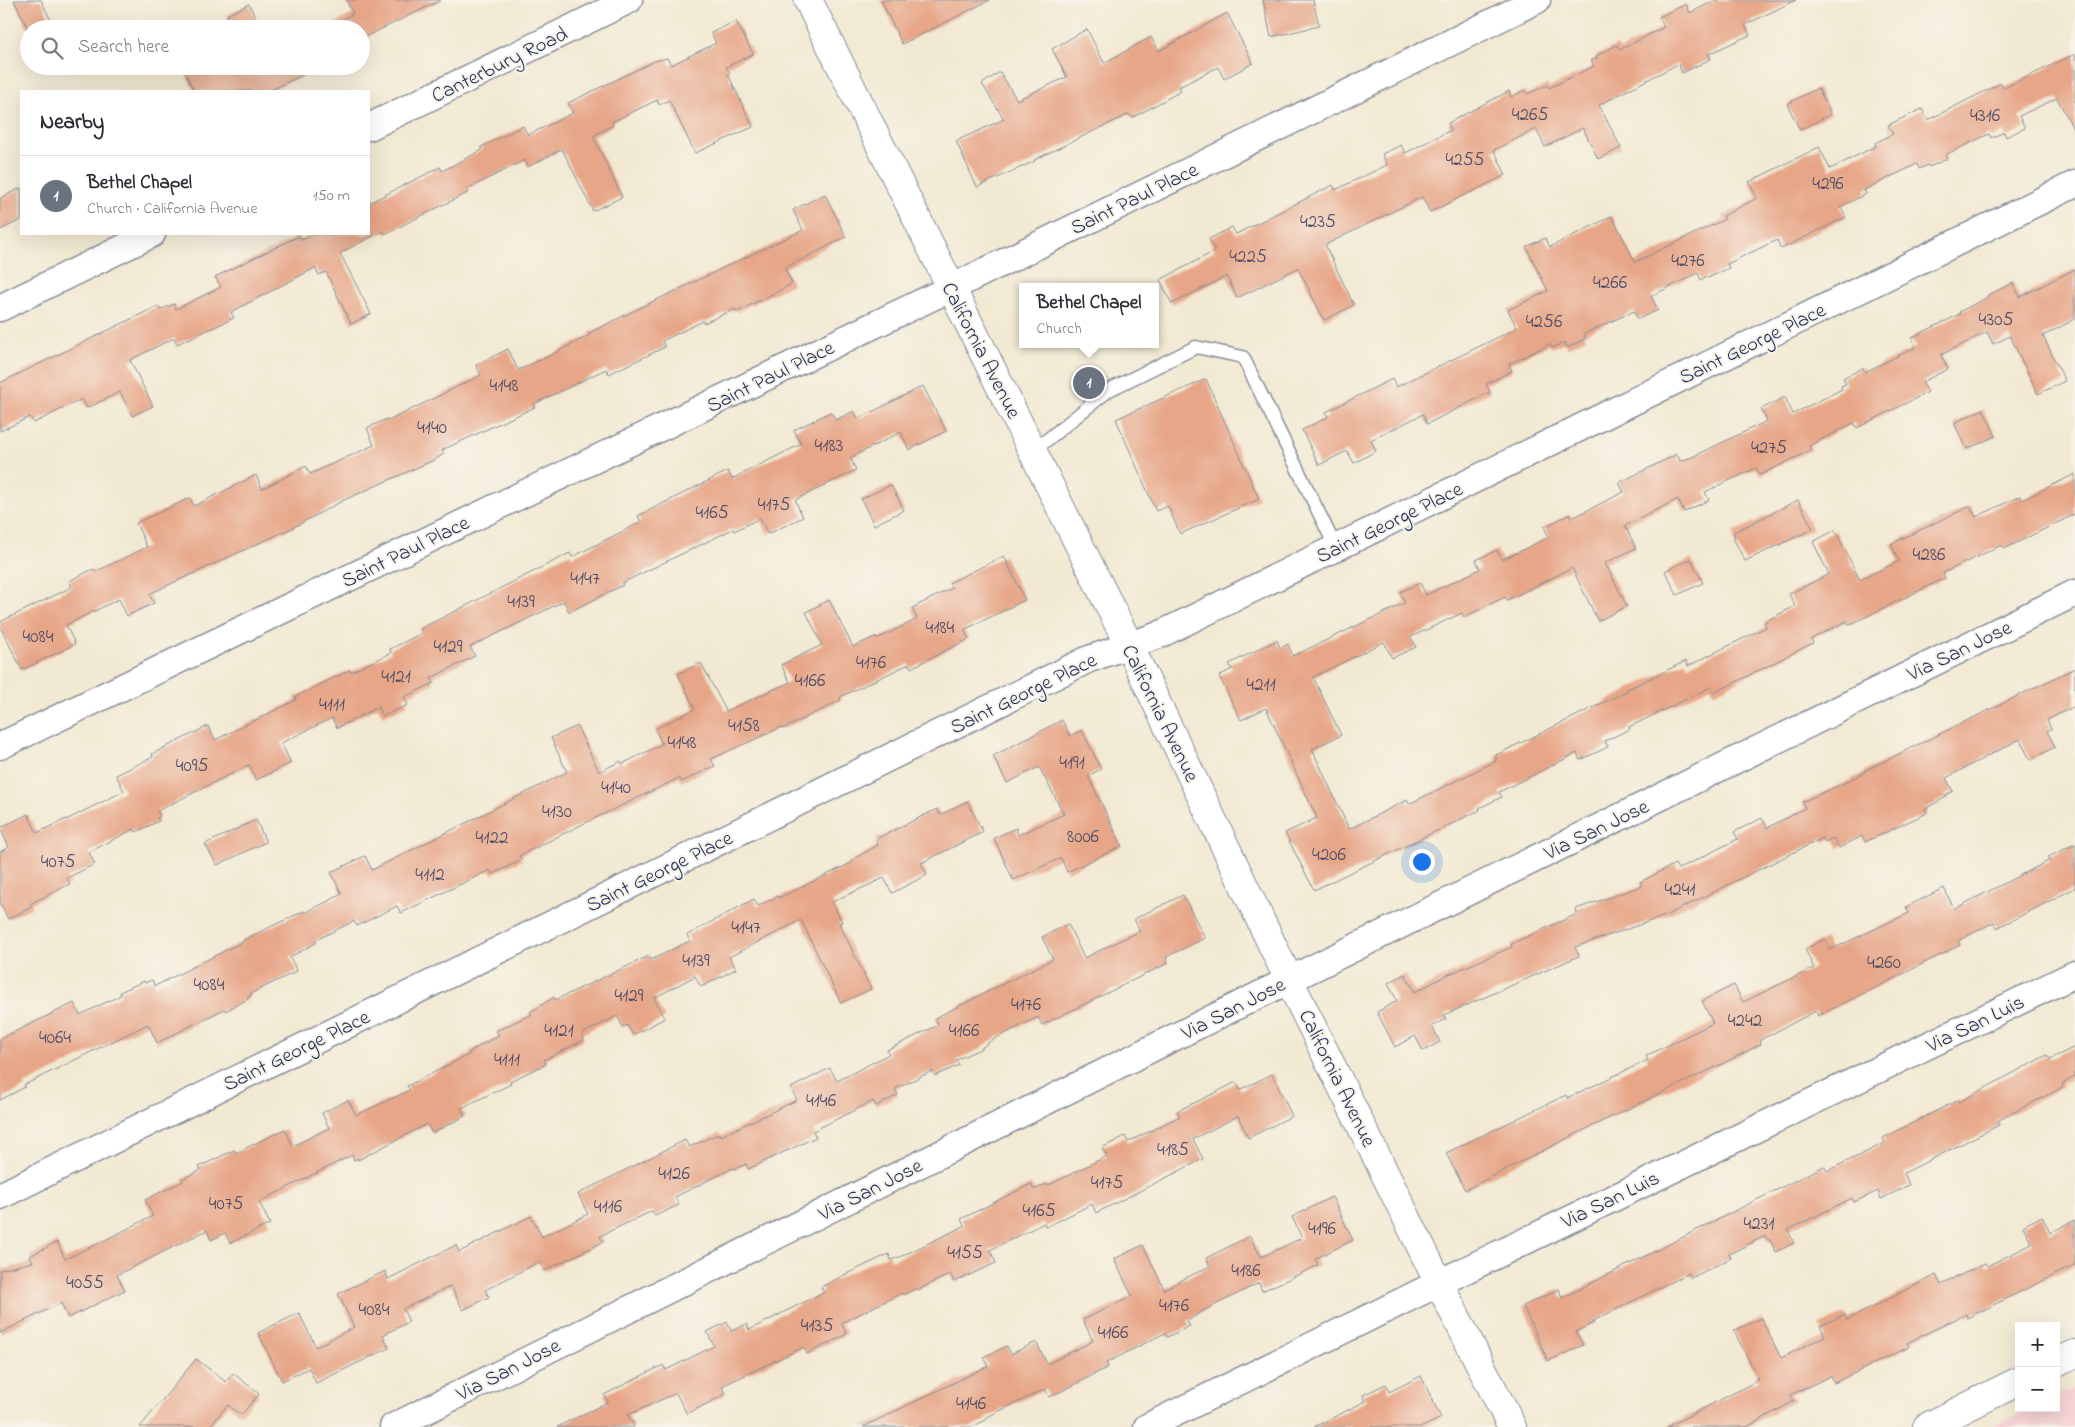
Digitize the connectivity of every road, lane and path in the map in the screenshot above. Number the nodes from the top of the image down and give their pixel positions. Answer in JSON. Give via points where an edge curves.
{"nodes":[{"id":1,"x":629,"y":0,"type":"edge"},
{"id":2,"x":808,"y":0,"type":"edge"},
{"id":3,"x":1538,"y":0,"type":"edge"},
{"id":4,"x":370,"y":127,"type":"edge"},
{"id":5,"x":2075,"y":184,"type":"edge"},
{"id":6,"x":150,"y":235,"type":"edge"},
{"id":7,"x":951,"y":288,"type":"junction"},
{"id":8,"x":0,"y":308,"type":"edge"},
{"id":9,"x":1032,"y":452,"type":"junction"},
{"id":10,"x":1336,"y":548,"type":"junction"},
{"id":11,"x":2075,"y":593,"type":"edge"},
{"id":12,"x":1129,"y":645,"type":"junction"},
{"id":13,"x":0,"y":746,"type":"edge"},
{"id":14,"x":2075,"y":974,"type":"edge"},
{"id":15,"x":1289,"y":980,"type":"junction"},
{"id":16,"x":0,"y":1196,"type":"edge"},
{"id":17,"x":1438,"y":1283,"type":"junction"},
{"id":18,"x":2075,"y":1354,"type":"edge"},
{"id":19,"x":2060,"y":1361,"type":"edge"},
{"id":20,"x":2015,"y":1383,"type":"edge"},
{"id":21,"x":393,"y":1427,"type":"edge"},
{"id":22,"x":1147,"y":1427,"type":"edge"},
{"id":23,"x":1512,"y":1427,"type":"edge"},
{"id":24,"x":1927,"y":1427,"type":"edge"}],
"edges":[{"from":1,"to":4,"type":"street","name":"Canterbury Road"},
{"from":2,"to":7,"type":"main road","name":"California Avenue"},
{"from":3,"to":7,"type":"street","name":"Saint Paul Place"},
{"from":5,"to":10,"type":"street","name":"Saint George Place"},
{"from":6,"to":8,"type":"street"},
{"from":7,"to":9,"type":"main road","name":"California Avenue"},
{"from":7,"to":13,"type":"street","name":"Saint Paul Place"},
{"from":9,"to":10,"type":"lane","via":[[1109,390],[1196,347],[1243,357]]},
{"from":9,"to":12,"type":"main road","name":"California Avenue"},
{"from":10,"to":12,"type":"street","name":"Saint George Place","via":[[1159,635]]},
{"from":11,"to":15,"type":"street","name":"Via San Jose"},
{"from":12,"to":15,"type":"main road","name":"California Avenue"},
{"from":12,"to":16,"type":"street","name":"Saint George Place","via":[[1089,660]]},
{"from":14,"to":17,"type":"street","name":"Via San Luis"},
{"from":15,"to":17,"type":"main road","name":"California Avenue"},
{"from":15,"to":21,"type":"street","name":"Via San Jose"},
{"from":17,"to":22,"type":"street","name":"Via San Luis"},
{"from":17,"to":23,"type":"main road","name":"California Avenue"},
{"from":18,"to":19,"type":"main road"},
{"from":20,"to":24,"type":"main road"}]}
